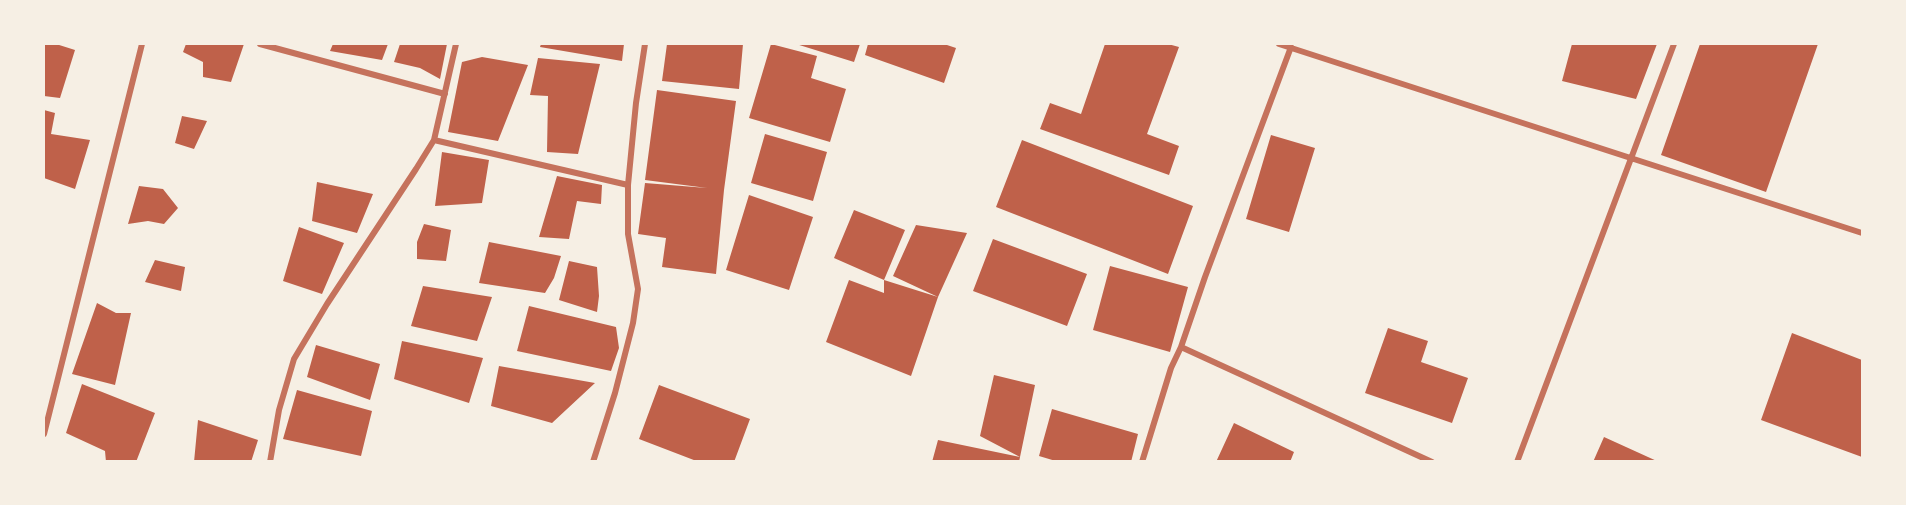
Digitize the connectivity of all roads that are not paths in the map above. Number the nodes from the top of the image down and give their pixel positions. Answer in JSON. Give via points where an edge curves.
{"nodes":[{"id":1,"x":142,"y":44,"type":"edge"},
{"id":2,"x":260,"y":44,"type":"edge"},
{"id":3,"x":456,"y":44,"type":"edge"},
{"id":4,"x":645,"y":44,"type":"edge"},
{"id":5,"x":1280,"y":44,"type":"edge"},
{"id":6,"x":1674,"y":44,"type":"edge"},
{"id":7,"x":1291,"y":47,"type":"junction"},
{"id":8,"x":444,"y":94,"type":"junction"},
{"id":9,"x":434,"y":140,"type":"junction"},
{"id":10,"x":1630,"y":158,"type":"junction"},
{"id":11,"x":628,"y":185,"type":"junction"},
{"id":12,"x":1863,"y":233,"type":"edge"},
{"id":13,"x":1181,"y":347,"type":"junction"},
{"id":14,"x":44,"y":434,"type":"edge"},
{"id":15,"x":270,"y":462,"type":"edge"},
{"id":16,"x":593,"y":462,"type":"edge"},
{"id":17,"x":1142,"y":462,"type":"edge"},
{"id":18,"x":1432,"y":462,"type":"edge"},
{"id":19,"x":1517,"y":462,"type":"edge"}],
"edges":[{"from":1,"to":14,"type":"street"},
{"from":2,"to":8,"type":"street"},
{"from":3,"to":8,"type":"street"},
{"from":4,"to":11,"type":"street"},
{"from":5,"to":7,"type":"street"},
{"from":6,"to":10,"type":"street"},
{"from":7,"to":10,"type":"street"},
{"from":7,"to":13,"type":"street"},
{"from":8,"to":9,"type":"street"},
{"from":9,"to":11,"type":"street"},
{"from":9,"to":15,"type":"street","via":[[294,359]]},
{"from":10,"to":12,"type":"street"},
{"from":10,"to":19,"type":"street"},
{"from":11,"to":16,"type":"street","via":[[628,234],[638,289],[615,393]]},
{"from":13,"to":17,"type":"street"},
{"from":13,"to":18,"type":"street"}]}
